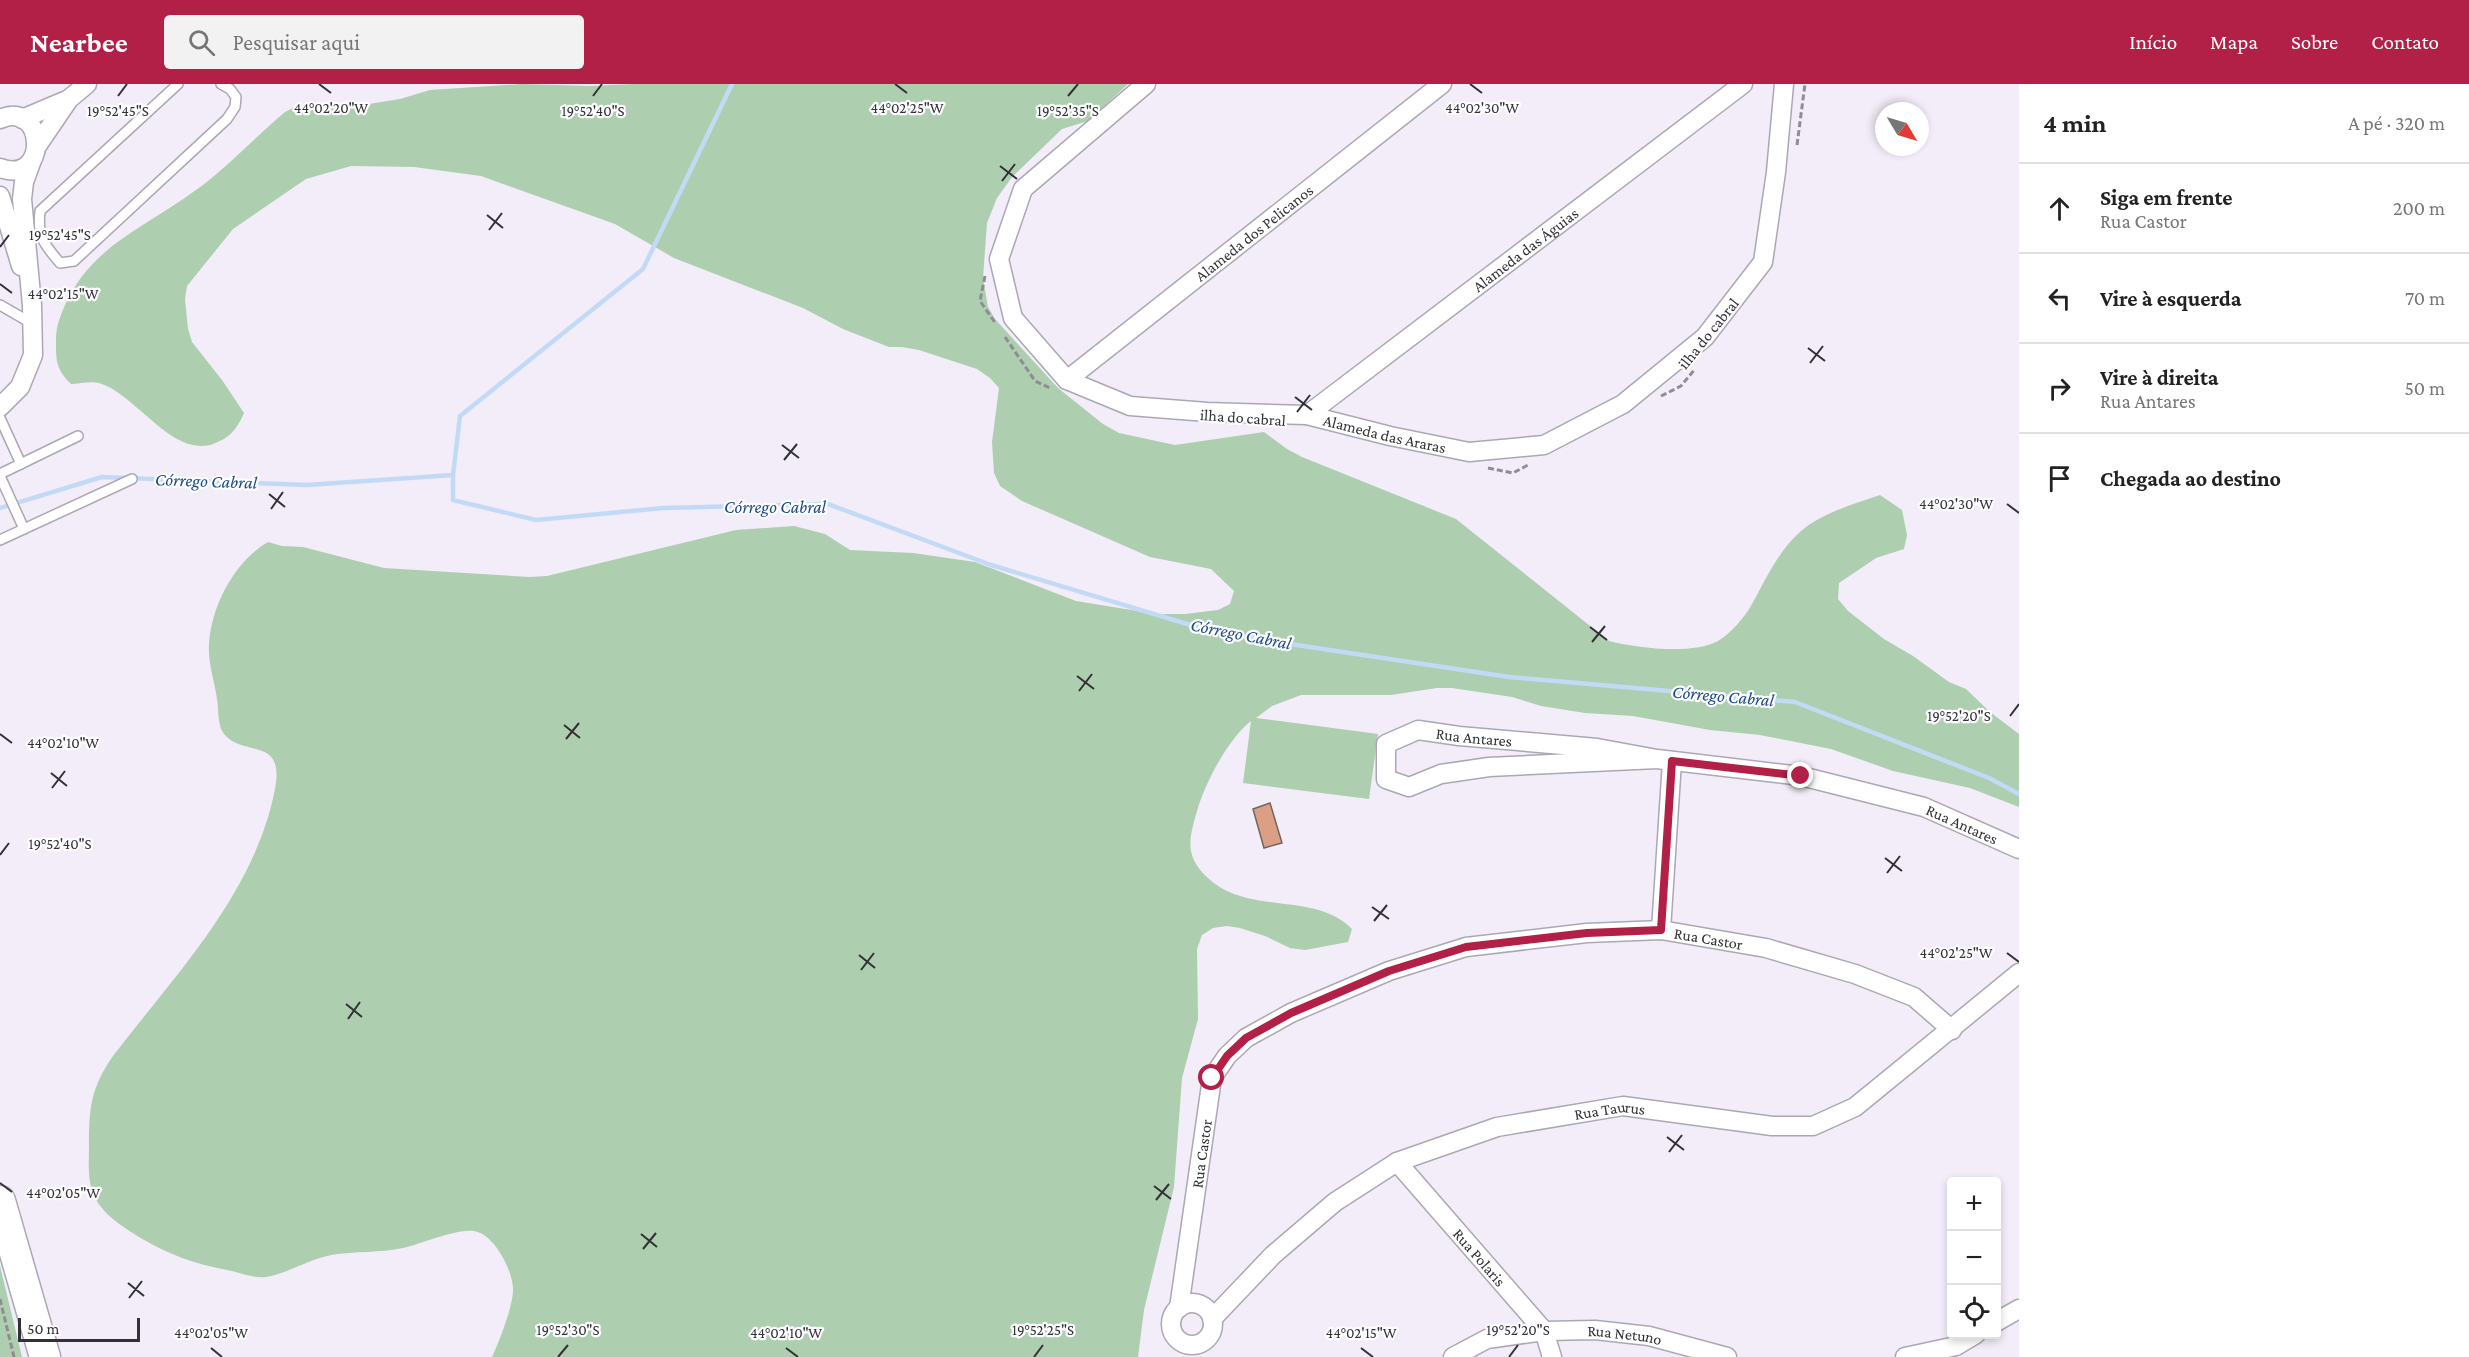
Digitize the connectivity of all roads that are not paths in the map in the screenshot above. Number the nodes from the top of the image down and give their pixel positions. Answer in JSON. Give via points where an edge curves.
{"nodes":[{"id":1,"x":87,"y":84,"type":"edge"},
{"id":2,"x":178,"y":84,"type":"edge"},
{"id":3,"x":221,"y":84,"type":"edge"},
{"id":4,"x":1146,"y":84,"type":"edge"},
{"id":5,"x":1442,"y":84,"type":"edge"},
{"id":6,"x":1743,"y":84,"type":"edge"},
{"id":7,"x":1784,"y":84,"type":"edge"},
{"id":8,"x":69,"y":99,"type":"junction"},
{"id":9,"x":9,"y":116,"type":"edge"},
{"id":10,"x":35,"y":153,"type":"junction"},
{"id":11,"x":0,"y":168,"type":"edge"},
{"id":12,"x":0,"y":196,"type":"edge"},
{"id":13,"x":0,"y":305,"type":"edge"},
{"id":14,"x":32,"y":305,"type":"junction"},
{"id":15,"x":33,"y":324,"type":"junction"},
{"id":16,"x":1061,"y":386,"type":"junction"},
{"id":17,"x":0,"y":407,"type":"edge"},
{"id":18,"x":1307,"y":415,"type":"junction"},
{"id":19,"x":0,"y":418,"type":"edge"},
{"id":20,"x":78,"y":436,"type":"dead end"},
{"id":21,"x":21,"y":464,"type":"junction"},
{"id":22,"x":0,"y":475,"type":"edge"},
{"id":23,"x":132,"y":479,"type":"dead end"},
{"id":24,"x":24,"y":528,"type":"junction"},
{"id":25,"x":0,"y":540,"type":"edge"},
{"id":26,"x":1664,"y":760,"type":"junction"},
{"id":27,"x":2019,"y":849,"type":"edge"},
{"id":28,"x":1661,"y":930,"type":"junction"},
{"id":29,"x":2019,"y":973,"type":"edge"},
{"id":30,"x":1952,"y":1030,"type":"junction"},
{"id":31,"x":1397,"y":1162,"type":"junction"},
{"id":32,"x":0,"y":1200,"type":"edge"},
{"id":33,"x":1179,"y":1308,"type":"junction"},
{"id":34,"x":2019,"y":1309,"type":"edge"},
{"id":35,"x":1212,"y":1319,"type":"junction"},
{"id":36,"x":2001,"y":1319,"type":"edge"},
{"id":37,"x":1544,"y":1331,"type":"junction"},
{"id":38,"x":1969,"y":1339,"type":"edge"},
{"id":39,"x":1184,"y":1351,"type":"edge"},
{"id":40,"x":1948,"y":1352,"type":"edge"},
{"id":41,"x":1720,"y":1356,"type":"edge"},
{"id":42,"x":45,"y":1357,"type":"edge"},
{"id":43,"x":1453,"y":1357,"type":"edge"},
{"id":44,"x":1552,"y":1357,"type":"edge"},
{"id":45,"x":1905,"y":1357,"type":"edge"}],
"edges":[{"from":1,"to":8,"type":"street"},
{"from":2,"to":3,"type":"lane","via":[[40,211],[38,229],[60,264],[74,261],[227,119],[236,97]]},
{"from":4,"to":16,"type":"street","name":"Alameda das Araras","via":[[1023,189],[999,259],[1013,318]]},
{"from":5,"to":16,"type":"street","name":"Alameda dos Pelicanos"},
{"from":6,"to":18,"type":"street","name":"Alameda das Águias"},
{"from":7,"to":18,"type":"street","name":"Alameda das Araras","via":[[1763,262],[1705,337],[1623,404],[1544,446],[1469,452]]},
{"from":8,"to":9,"type":"street"},
{"from":8,"to":10,"type":"street"},
{"from":9,"to":10,"type":"street","via":[[34,130]]},
{"from":10,"to":11,"type":"street","via":[[19,169]]},
{"from":10,"to":14,"type":"street","via":[[22,199]]},
{"from":12,"to":14,"type":"street"},
{"from":13,"to":15,"type":"lane"},
{"from":14,"to":15,"type":"street"},
{"from":15,"to":17,"type":"street","via":[[33,355],[20,387]]},
{"from":16,"to":18,"type":"street","name":"Alameda das Araras","via":[[1130,406]]},
{"from":19,"to":21,"type":"lane"},
{"from":20,"to":21,"type":"lane"},
{"from":21,"to":22,"type":"lane"},
{"from":22,"to":24,"type":"lane"},
{"from":23,"to":24,"type":"lane"},
{"from":24,"to":25,"type":"lane"},
{"from":26,"to":26,"type":"street","name":"Rua Antares","via":[[1489,767],[1441,774],[1409,787],[1386,779],[1386,744],[1418,730],[1597,748]]},
{"from":26,"to":27,"type":"street","name":"Rua Antares","via":[[1801,776],[1924,807]]},
{"from":26,"to":28,"type":"street"},
{"from":28,"to":30,"type":"street","name":"Rua Castor","via":[[1766,948],[1855,974],[1914,997]]},
{"from":28,"to":33,"type":"street","name":"Rua Castor","via":[[1587,933],[1466,947],[1389,971],[1291,1013],[1246,1038],[1212,1078]]},
{"from":29,"to":30,"type":"street","name":"Rua Taurus"},
{"from":30,"to":31,"type":"street","name":"Rua Taurus","via":[[1855,1107],[1813,1126],[1772,1126],[1623,1107],[1497,1127]]},
{"from":31,"to":35,"type":"street","name":"Rua Taurus","via":[[1335,1202],[1273,1254]]},
{"from":31,"to":37,"type":"street","name":"Rua Polaris"},
{"from":32,"to":42,"type":"main road"},
{"from":33,"to":35,"type":"street","via":[[1186,1304],[1202,1306]]},
{"from":33,"to":39,"type":"street","via":[[1173,1314],[1171,1329]]},
{"from":34,"to":36,"type":"street"},
{"from":35,"to":39,"type":"street","via":[[1207,1340]]},
{"from":37,"to":41,"type":"street","name":"Rua Netuno","via":[[1595,1330],[1649,1336]]},
{"from":37,"to":43,"type":"street","name":"Rua Netuno","via":[[1488,1339]]},
{"from":37,"to":44,"type":"street","name":"Rua Polaris"},
{"from":38,"to":40,"type":"street"},
{"from":40,"to":45,"type":"street"}]}
